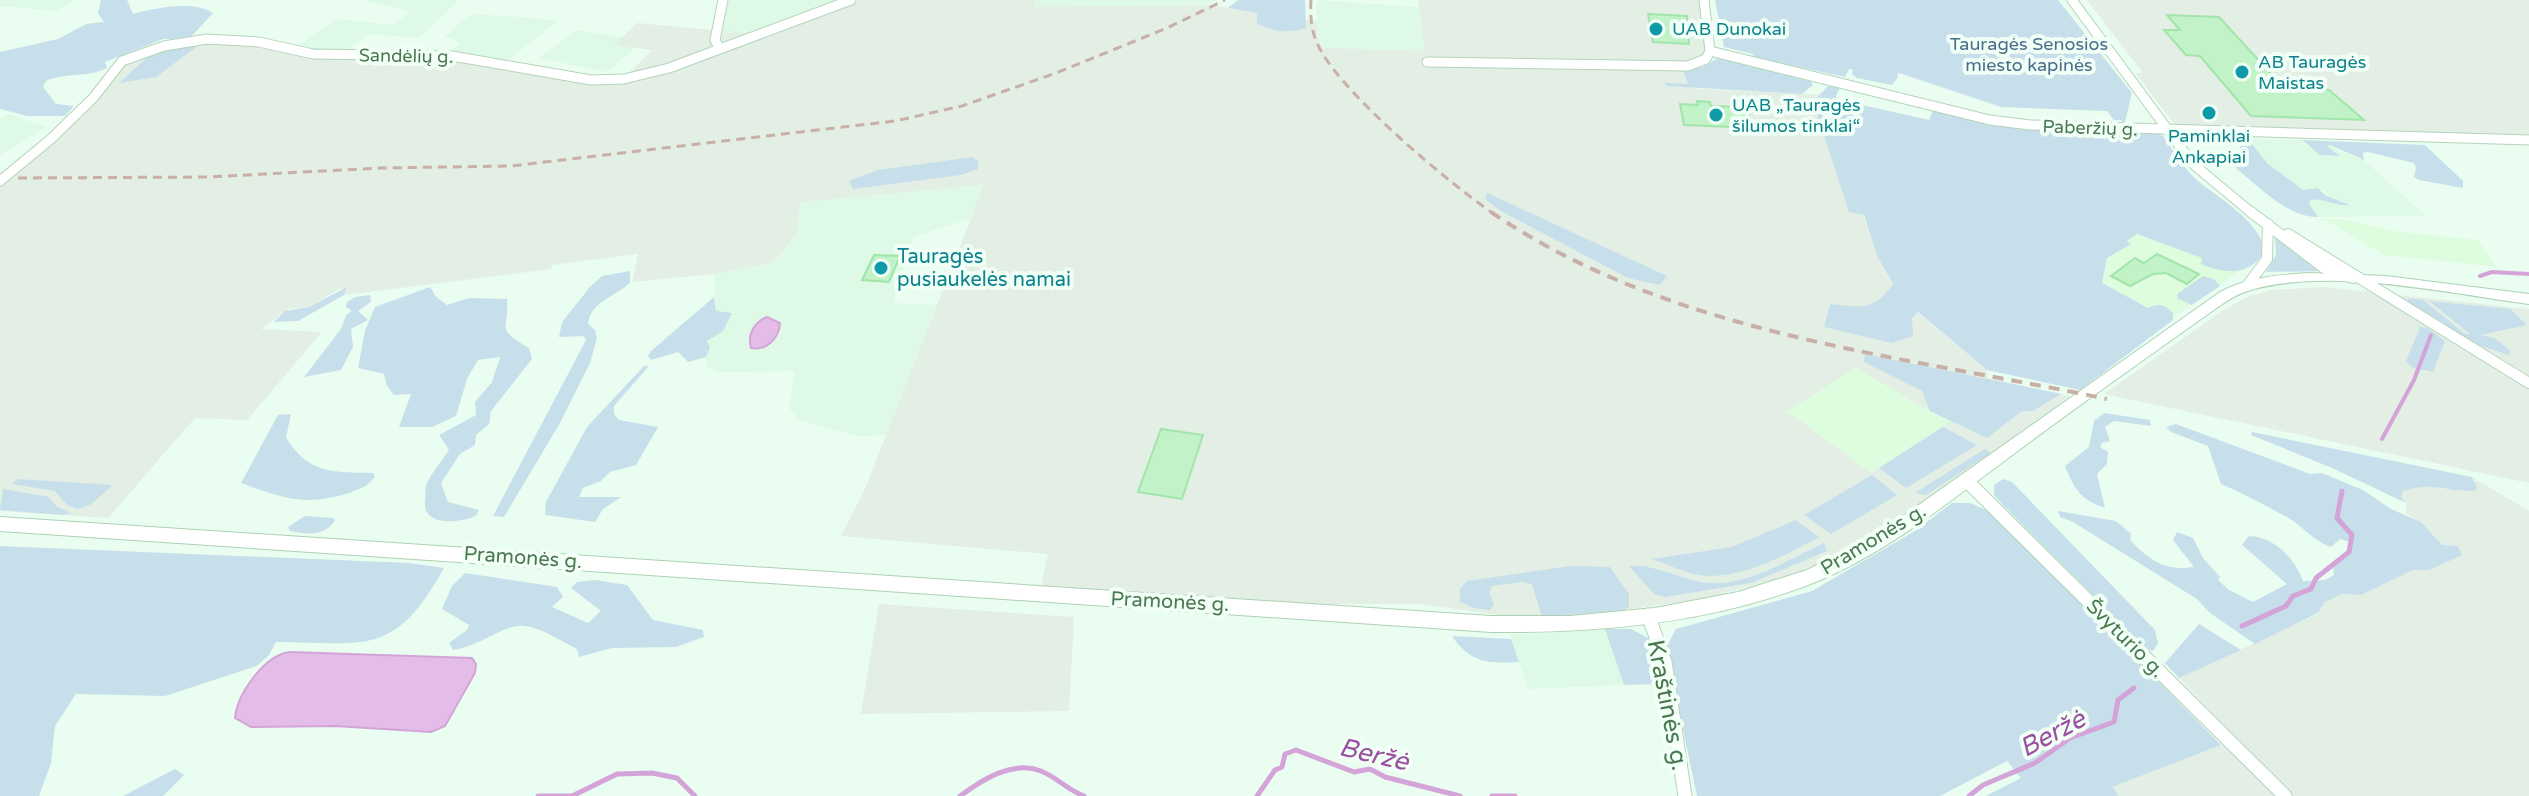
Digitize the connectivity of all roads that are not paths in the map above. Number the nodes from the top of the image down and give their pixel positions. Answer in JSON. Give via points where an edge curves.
{"nodes":[{"id":1,"x":723,"y":0,"type":"edge"},
{"id":2,"x":851,"y":0,"type":"edge"},
{"id":3,"x":1704,"y":0,"type":"edge"},
{"id":4,"x":2072,"y":0,"type":"edge"},
{"id":5,"x":719,"y":48,"type":"junction"},
{"id":6,"x":1710,"y":51,"type":"junction"},
{"id":7,"x":1427,"y":62,"type":"dead end"},
{"id":8,"x":2168,"y":130,"type":"junction"},
{"id":9,"x":2529,"y":140,"type":"edge"},
{"id":10,"x":0,"y":181,"type":"edge"},
{"id":11,"x":2268,"y":224,"type":"junction"},
{"id":12,"x":2361,"y":280,"type":"junction"},
{"id":13,"x":2247,"y":286,"type":"junction"},
{"id":14,"x":2529,"y":299,"type":"edge"},
{"id":15,"x":2529,"y":383,"type":"edge"},
{"id":16,"x":1967,"y":481,"type":"junction"},
{"id":17,"x":0,"y":524,"type":"edge"},
{"id":18,"x":1648,"y":615,"type":"junction"},
{"id":19,"x":1685,"y":796,"type":"edge"},
{"id":20,"x":2285,"y":796,"type":"edge"}],
"edges":[{"from":1,"to":5,"type":"street","via":[[715,40]]},
{"from":2,"to":5,"type":"street","name":"Sandėlių g."},
{"from":3,"to":6,"type":"street"},
{"from":4,"to":8,"type":"street","name":"Pramonės g."},
{"from":5,"to":10,"type":"street","name":"Sandėlių g.","via":[[644,76],[605,80],[452,56],[313,54],[259,42],[207,39],[164,46],[122,61],[94,97]]},
{"from":6,"to":7,"type":"street","via":[[1706,59],[1688,66]]},
{"from":6,"to":8,"type":"street","name":"Paberžių g.","via":[[1990,120]]},
{"from":8,"to":9,"type":"street","name":"Paberžių g."},
{"from":8,"to":11,"type":"street","name":"Pramonės g.","via":[[2208,179]]},
{"from":11,"to":12,"type":"street","name":"Pramonės g.","via":[[2324,268]]},
{"from":11,"to":13,"type":"street","via":[[2267,259]]},
{"from":12,"to":13,"type":"main road","name":"Pramonės g.","via":[[2297,279]]},
{"from":12,"to":14,"type":"main road","name":"Pramonės g."},
{"from":12,"to":15,"type":"street","name":"Pramonės g."},
{"from":13,"to":16,"type":"main road","name":"Pramonės g.","via":[[2194,317]]},
{"from":16,"to":18,"type":"main road","name":"Pramonės g.","via":[[1851,557],[1809,577],[1730,600]]},
{"from":16,"to":20,"type":"street","name":"Švyturio g."},
{"from":17,"to":18,"type":"main road","name":"Pramonės g.","via":[[1491,624],[1550,625]]},
{"from":18,"to":19,"type":"street","name":"Kraštinės g.","via":[[1665,662]]}]}
